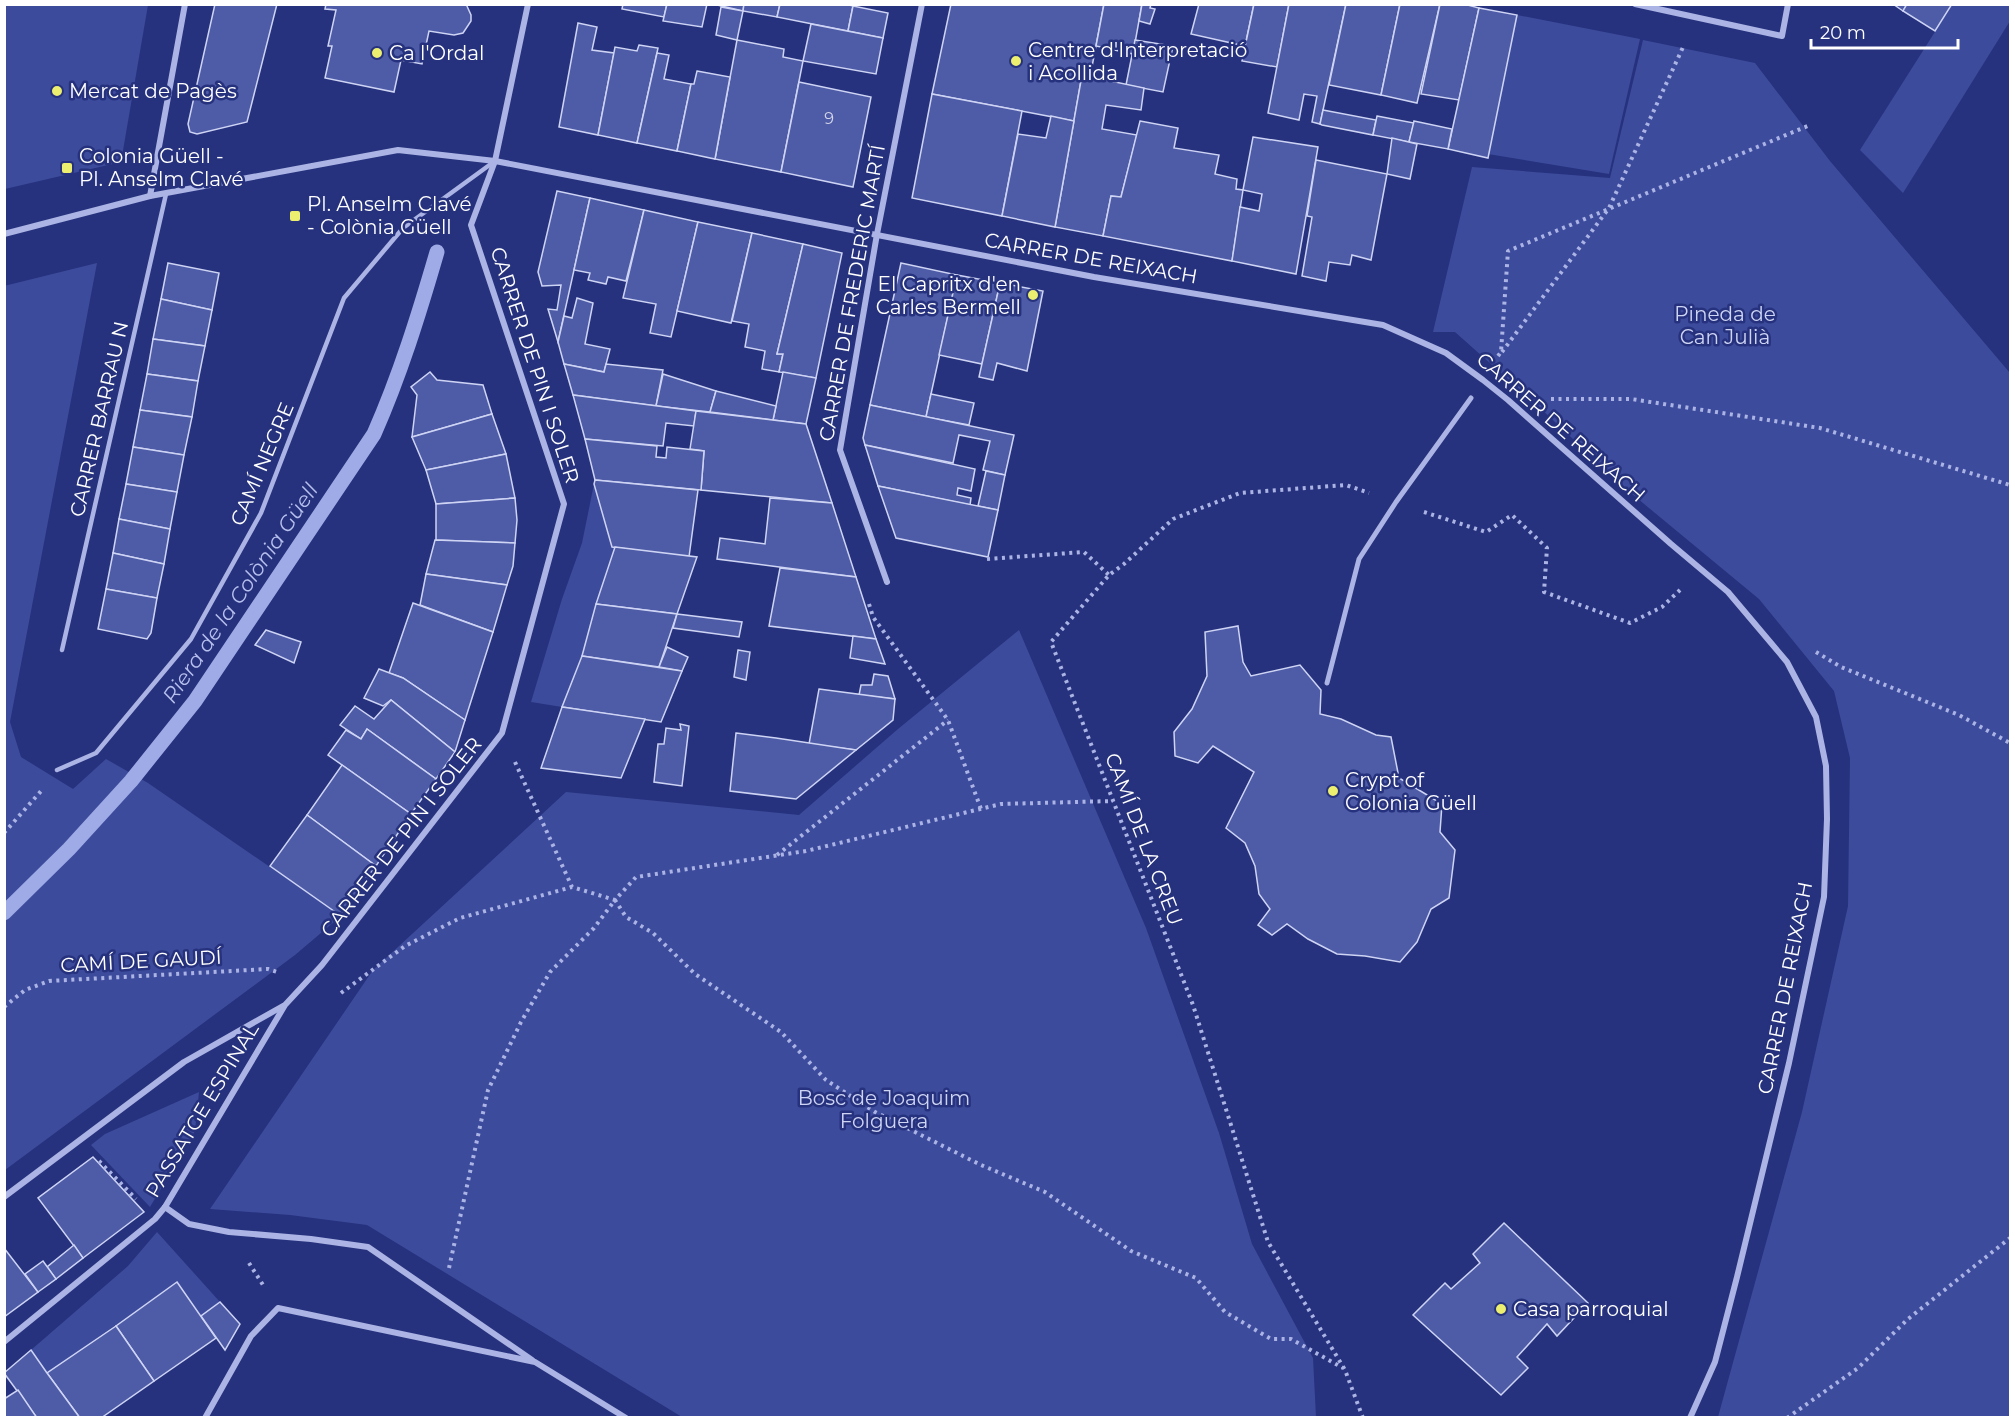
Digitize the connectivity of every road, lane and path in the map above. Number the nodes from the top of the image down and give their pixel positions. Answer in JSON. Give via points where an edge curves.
{"nodes":[{"id":1,"x":185,"y":4,"type":"edge"},
{"id":2,"x":528,"y":4,"type":"edge"},
{"id":3,"x":922,"y":4,"type":"edge"},
{"id":4,"x":1635,"y":4,"type":"edge"},
{"id":5,"x":1788,"y":4,"type":"edge"},
{"id":6,"x":1696,"y":18,"type":"junction"},
{"id":7,"x":1810,"y":124,"type":"dead end"},
{"id":8,"x":495,"y":160,"type":"junction"},
{"id":9,"x":166,"y":194,"type":"junction"},
{"id":10,"x":150,"y":196,"type":"junction"},
{"id":11,"x":1609,"y":208,"type":"junction"},
{"id":12,"x":4,"y":234,"type":"edge"},
{"id":13,"x":877,"y":234,"type":"junction"},
{"id":14,"x":1501,"y":352,"type":"junction"},
{"id":15,"x":1498,"y":357,"type":"dead end"},
{"id":16,"x":1471,"y":398,"type":"dead end"},
{"id":17,"x":1508,"y":400,"type":"junction"},
{"id":18,"x":2010,"y":485,"type":"edge"},
{"id":19,"x":1396,"y":502,"type":"junction"},
{"id":20,"x":987,"y":559,"type":"dead end"},
{"id":21,"x":1701,"y":569,"type":"junction"},
{"id":22,"x":1109,"y":575,"type":"junction"},
{"id":23,"x":886,"y":582,"type":"dead end"},
{"id":24,"x":873,"y":617,"type":"dead end"},
{"id":25,"x":62,"y":650,"type":"dead end"},
{"id":26,"x":1811,"y":650,"type":"dead end"},
{"id":27,"x":1327,"y":683,"type":"dead end"},
{"id":28,"x":948,"y":720,"type":"junction"},
{"id":29,"x":502,"y":733,"type":"junction"},
{"id":30,"x":2010,"y":743,"type":"edge"},
{"id":31,"x":57,"y":770,"type":"joint"},
{"id":32,"x":1113,"y":801,"type":"junction"},
{"id":33,"x":981,"y":809,"type":"junction"},
{"id":34,"x":4,"y":833,"type":"edge"},
{"id":35,"x":774,"y":856,"type":"junction"},
{"id":36,"x":572,"y":887,"type":"junction"},
{"id":37,"x":615,"y":900,"type":"junction"},
{"id":38,"x":286,"y":975,"type":"dead end"},
{"id":39,"x":341,"y":993,"type":"dead end"},
{"id":40,"x":285,"y":1005,"type":"junction"},
{"id":41,"x":4,"y":1007,"type":"edge"},
{"id":42,"x":80,"y":1141,"type":"junction"},
{"id":43,"x":4,"y":1197,"type":"edge"},
{"id":44,"x":165,"y":1207,"type":"junction"},
{"id":45,"x":155,"y":1219,"type":"junction"},
{"id":46,"x":229,"y":1232,"type":"junction"},
{"id":47,"x":2010,"y":1238,"type":"edge"},
{"id":48,"x":442,"y":1298,"type":"junction"},
{"id":49,"x":278,"y":1308,"type":"junction"},
{"id":50,"x":4,"y":1342,"type":"edge"},
{"id":51,"x":535,"y":1362,"type":"junction"},
{"id":52,"x":1345,"y":1370,"type":"junction"},
{"id":53,"x":205,"y":1418,"type":"edge"},
{"id":54,"x":626,"y":1418,"type":"edge"},
{"id":55,"x":1364,"y":1418,"type":"edge"},
{"id":56,"x":1690,"y":1418,"type":"edge"},
{"id":57,"x":1787,"y":1418,"type":"edge"}],
"edges":[{"from":1,"to":10,"type":"street"},
{"from":2,"to":8,"type":"street","name":"CARRER DE PIN I SOLER"},
{"from":3,"to":13,"type":"street","name":"CARRER DE FREDERIC MARTÍ"},
{"from":4,"to":6,"type":"street"},
{"from":5,"to":6,"type":"street","via":[[1782,36]]},
{"from":6,"to":11,"type":"path"},
{"from":7,"to":11,"type":"path"},
{"from":8,"to":9,"type":"street","name":"CARRER DE REIXACH","via":[[398,150]]},
{"from":8,"to":13,"type":"street","name":"CARRER DE REIXACH"},
{"from":8,"to":29,"type":"street","name":"CARRER DE PIN I SOLER","via":[[471,225],[564,504]]},
{"from":8,"to":31,"type":"lane","name":"CAMÍ NEGRE","via":[[403,228],[344,297],[261,513],[191,639],[96,753]]},
{"from":9,"to":10,"type":"street","name":"CARRER DE REIXACH"},
{"from":9,"to":25,"type":"lane","name":"CARRER BARRAU N"},
{"from":10,"to":12,"type":"street","name":"CARRER DE REIXACH"},
{"from":11,"to":14,"type":"path"},
{"from":11,"to":14,"type":"path","via":[[1508,251]]},
{"from":13,"to":17,"type":"street","name":"CARRER DE REIXACH","via":[[1094,277],[1383,325],[1446,353]]},
{"from":13,"to":23,"type":"street","name":"CARRER DE FREDERIC MARTÍ","via":[[840,450]]},
{"from":14,"to":15,"type":"path"},
{"from":16,"to":19,"type":"street"},
{"from":17,"to":18,"type":"path","via":[[1631,399],[1820,428]]},
{"from":17,"to":21,"type":"street","name":"CARRER DE REIXACH"},
{"from":19,"to":21,"type":"path","name":"CAMÍ DE LA CREU","via":[[1486,532],[1512,515],[1547,548],[1544,592],[1630,623],[1662,607]]},
{"from":19,"to":22,"type":"path","name":"CAMÍ DE LA CREU","via":[[1347,485],[1240,493],[1173,519]]},
{"from":19,"to":27,"type":"street","via":[[1359,559]]},
{"from":20,"to":22,"type":"path","via":[[1084,552]]},
{"from":21,"to":56,"type":"street","name":"CARRER DE REIXACH","via":[[1728,592],[1787,662],[1816,717],[1826,766],[1827,819],[1824,897],[1789,1063],[1715,1362]]},
{"from":22,"to":32,"type":"path","name":"CAMÍ DE LA CREU","via":[[1051,642]]},
{"from":24,"to":28,"type":"path"},
{"from":26,"to":30,"type":"path"},
{"from":28,"to":33,"type":"path"},
{"from":28,"to":35,"type":"path"},
{"from":29,"to":36,"type":"path"},
{"from":29,"to":40,"type":"street","name":"CARRER DE PIN I SOLER","via":[[322,965]]},
{"from":31,"to":34,"type":"path"},
{"from":32,"to":33,"type":"path","via":[[1001,804]]},
{"from":32,"to":52,"type":"path","name":"CAMÍ DE LA CREU","via":[[1193,1005],[1268,1242]]},
{"from":33,"to":35,"type":"path"},
{"from":35,"to":37,"type":"path","via":[[636,877]]},
{"from":36,"to":37,"type":"path"},
{"from":36,"to":39,"type":"path","via":[[460,918],[405,946]]},
{"from":37,"to":48,"type":"path","via":[[594,928],[550,972],[488,1090]]},
{"from":37,"to":52,"type":"path","via":[[626,917],[653,933],[695,974],[781,1032],[826,1080],[875,1112],[1045,1192],[1131,1251],[1196,1278],[1225,1312],[1271,1339],[1292,1339]]},
{"from":38,"to":41,"type":"path","name":"CAMÍ DE GAUDÍ","via":[[268,969],[50,981],[25,990]]},
{"from":40,"to":42,"type":"street","via":[[184,1062]]},
{"from":40,"to":44,"type":"street","name":"PASSATGE ESPINAL"},
{"from":42,"to":43,"type":"street"},
{"from":42,"to":45,"type":"path"},
{"from":44,"to":45,"type":"street","name":"PASSATGE ESPINAL"},
{"from":44,"to":46,"type":"street","via":[[189,1224]]},
{"from":45,"to":50,"type":"street","name":"PASSATGE ESPINAL"},
{"from":46,"to":48,"type":"street","via":[[368,1247]]},
{"from":46,"to":49,"type":"path"},
{"from":47,"to":57,"type":"path","via":[[1908,1319],[1858,1368]]},
{"from":48,"to":51,"type":"street"},
{"from":49,"to":51,"type":"street"},
{"from":49,"to":53,"type":"street","via":[[251,1336]]},
{"from":51,"to":54,"type":"street"},
{"from":52,"to":55,"type":"path","name":"CAMÍ DE LA CREU"}]}
